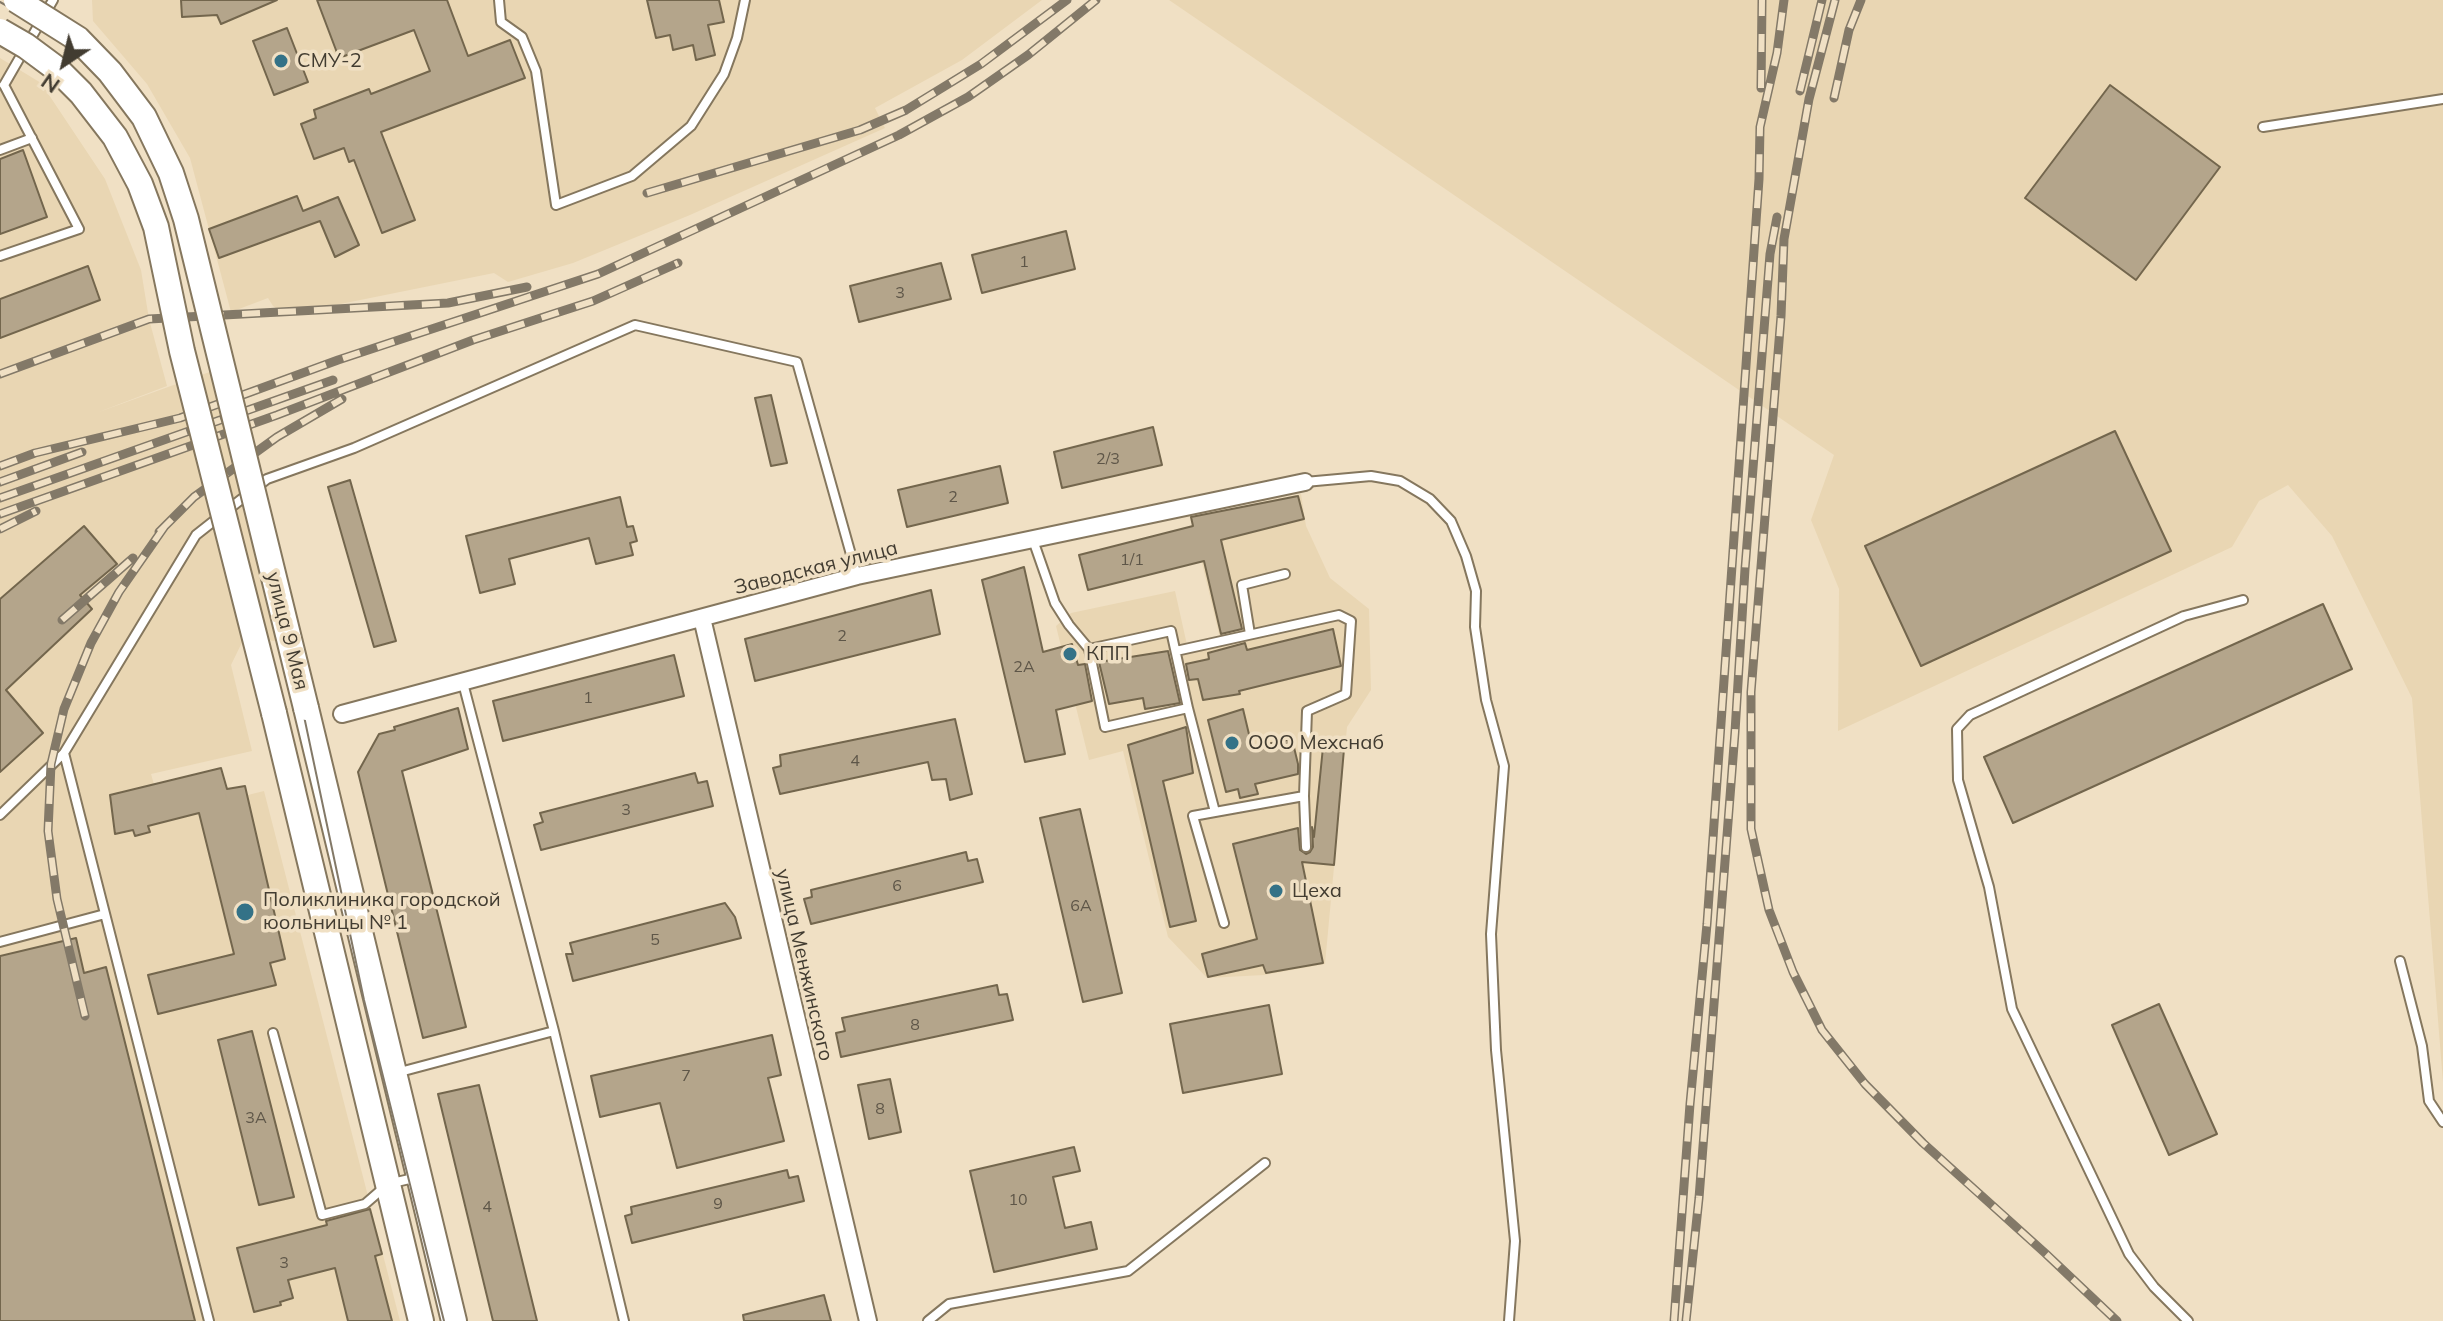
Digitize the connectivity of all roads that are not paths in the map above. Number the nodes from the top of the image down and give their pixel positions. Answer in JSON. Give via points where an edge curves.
{"nodes":[{"id":1,"x":16,"y":0,"type":"edge"},
{"id":2,"x":53,"y":0,"type":"edge"},
{"id":3,"x":499,"y":0,"type":"edge"},
{"id":4,"x":745,"y":0,"type":"edge"},
{"id":5,"x":0,"y":31,"type":"edge"},
{"id":6,"x":2,"y":84,"type":"edge"},
{"id":7,"x":2443,"y":99,"type":"edge"},
{"id":8,"x":2263,"y":127,"type":"dead end"},
{"id":9,"x":32,"y":138,"type":"junction"},
{"id":10,"x":0,"y":150,"type":"edge"},
{"id":11,"x":0,"y":256,"type":"edge"},
{"id":12,"x":1305,"y":482,"type":"joint"},
{"id":13,"x":1033,"y":539,"type":"junction"},
{"id":14,"x":1285,"y":574,"type":"dead end"},
{"id":15,"x":857,"y":576,"type":"junction"},
{"id":16,"x":2243,"y":600,"type":"dead end"},
{"id":17,"x":702,"y":618,"type":"junction"},
{"id":18,"x":1250,"y":634,"type":"junction"},
{"id":19,"x":1089,"y":649,"type":"junction"},
{"id":20,"x":1176,"y":651,"type":"junction"},
{"id":21,"x":463,"y":683,"type":"junction"},
{"id":22,"x":1188,"y":708,"type":"junction"},
{"id":23,"x":342,"y":714,"type":"dead end"},
{"id":24,"x":64,"y":753,"type":"junction"},
{"id":25,"x":1304,"y":796,"type":"junction"},
{"id":26,"x":1215,"y":812,"type":"junction"},
{"id":27,"x":0,"y":815,"type":"edge"},
{"id":28,"x":1306,"y":847,"type":"dead end"},
{"id":29,"x":105,"y":914,"type":"junction"},
{"id":30,"x":1224,"y":923,"type":"dead end"},
{"id":31,"x":0,"y":942,"type":"edge"},
{"id":32,"x":2400,"y":961,"type":"dead end"},
{"id":33,"x":554,"y":1031,"type":"junction"},
{"id":34,"x":273,"y":1033,"type":"dead end"},
{"id":35,"x":393,"y":1073,"type":"junction"},
{"id":36,"x":2443,"y":1122,"type":"edge"},
{"id":37,"x":1265,"y":1163,"type":"dead end"},
{"id":38,"x":418,"y":1176,"type":"junction"},
{"id":39,"x":388,"y":1184,"type":"junction"},
{"id":40,"x":209,"y":1321,"type":"edge"},
{"id":41,"x":421,"y":1321,"type":"edge"},
{"id":42,"x":454,"y":1321,"type":"edge"},
{"id":43,"x":624,"y":1321,"type":"edge"},
{"id":44,"x":868,"y":1321,"type":"edge"},
{"id":45,"x":928,"y":1321,"type":"edge"},
{"id":46,"x":1509,"y":1321,"type":"edge"},
{"id":47,"x":2188,"y":1321,"type":"edge"}],
"edges":[{"from":1,"to":35,"type":"main road","name":"улица 9 Мая","bridge":true,"via":[[78,39],[110,72],[144,117],[171,173]]},
{"from":2,"to":6,"type":"lane"},
{"from":3,"to":4,"type":"lane","via":[[501,22],[522,37],[536,71],[556,205],[632,176],[691,126],[724,74]]},
{"from":5,"to":39,"type":"main road","name":"улица 9 Мая","bridge":true,"via":[[57,69],[81,93],[115,137],[156,227]]},
{"from":6,"to":9,"type":"lane"},
{"from":7,"to":8,"type":"lane"},
{"from":9,"to":10,"type":"lane"},
{"from":9,"to":11,"type":"lane","via":[[79,229]]},
{"from":12,"to":13,"type":"street","name":"Заводская улица"},
{"from":12,"to":46,"type":"lane","via":[[1371,476],[1400,481],[1430,499],[1451,521],[1476,591],[1475,627],[1486,700],[1504,766],[1491,934],[1496,1050],[1515,1241]]},
{"from":13,"to":15,"type":"street","name":"Заводская улица"},
{"from":13,"to":19,"type":"lane","via":[[1055,603]]},
{"from":14,"to":18,"type":"lane","via":[[1242,585]]},
{"from":15,"to":17,"type":"street","name":"Заводская улица"},
{"from":15,"to":24,"type":"lane","via":[[797,362],[635,325],[354,448],[267,479],[196,535]]},
{"from":16,"to":47,"type":"lane","via":[[2184,616],[1970,715],[1957,729],[1958,780],[1989,887],[2012,1009],[2129,1254]]},
{"from":17,"to":21,"type":"street","name":"Заводская улица"},
{"from":17,"to":44,"type":"street","name":"улица Менжинского"},
{"from":18,"to":20,"type":"lane"},
{"from":18,"to":25,"type":"lane","via":[[1339,615],[1351,621],[1346,694],[1307,711]]},
{"from":19,"to":20,"type":"lane","via":[[1171,631]]},
{"from":19,"to":22,"type":"lane","via":[[1105,727]]},
{"from":20,"to":22,"type":"lane"},
{"from":21,"to":23,"type":"street","name":"Заводская улица"},
{"from":21,"to":33,"type":"lane"},
{"from":22,"to":26,"type":"lane"},
{"from":24,"to":27,"type":"lane"},
{"from":24,"to":29,"type":"lane"},
{"from":25,"to":26,"type":"lane"},
{"from":25,"to":28,"type":"lane"},
{"from":26,"to":30,"type":"lane","via":[[1193,816]]},
{"from":29,"to":31,"type":"lane"},
{"from":29,"to":40,"type":"lane"},
{"from":32,"to":36,"type":"lane","via":[[2422,1046],[2429,1101]]},
{"from":33,"to":35,"type":"lane"},
{"from":33,"to":43,"type":"lane"},
{"from":34,"to":39,"type":"lane","via":[[322,1215],[365,1204]]},
{"from":35,"to":38,"type":"main road","name":"улица 9 Мая"},
{"from":37,"to":45,"type":"lane","via":[[1128,1271],[949,1304]]},
{"from":38,"to":39,"type":"lane"},
{"from":38,"to":42,"type":"main road","name":"улица 9 Мая"},
{"from":39,"to":41,"type":"main road","name":"улица 9 Мая"}]}
